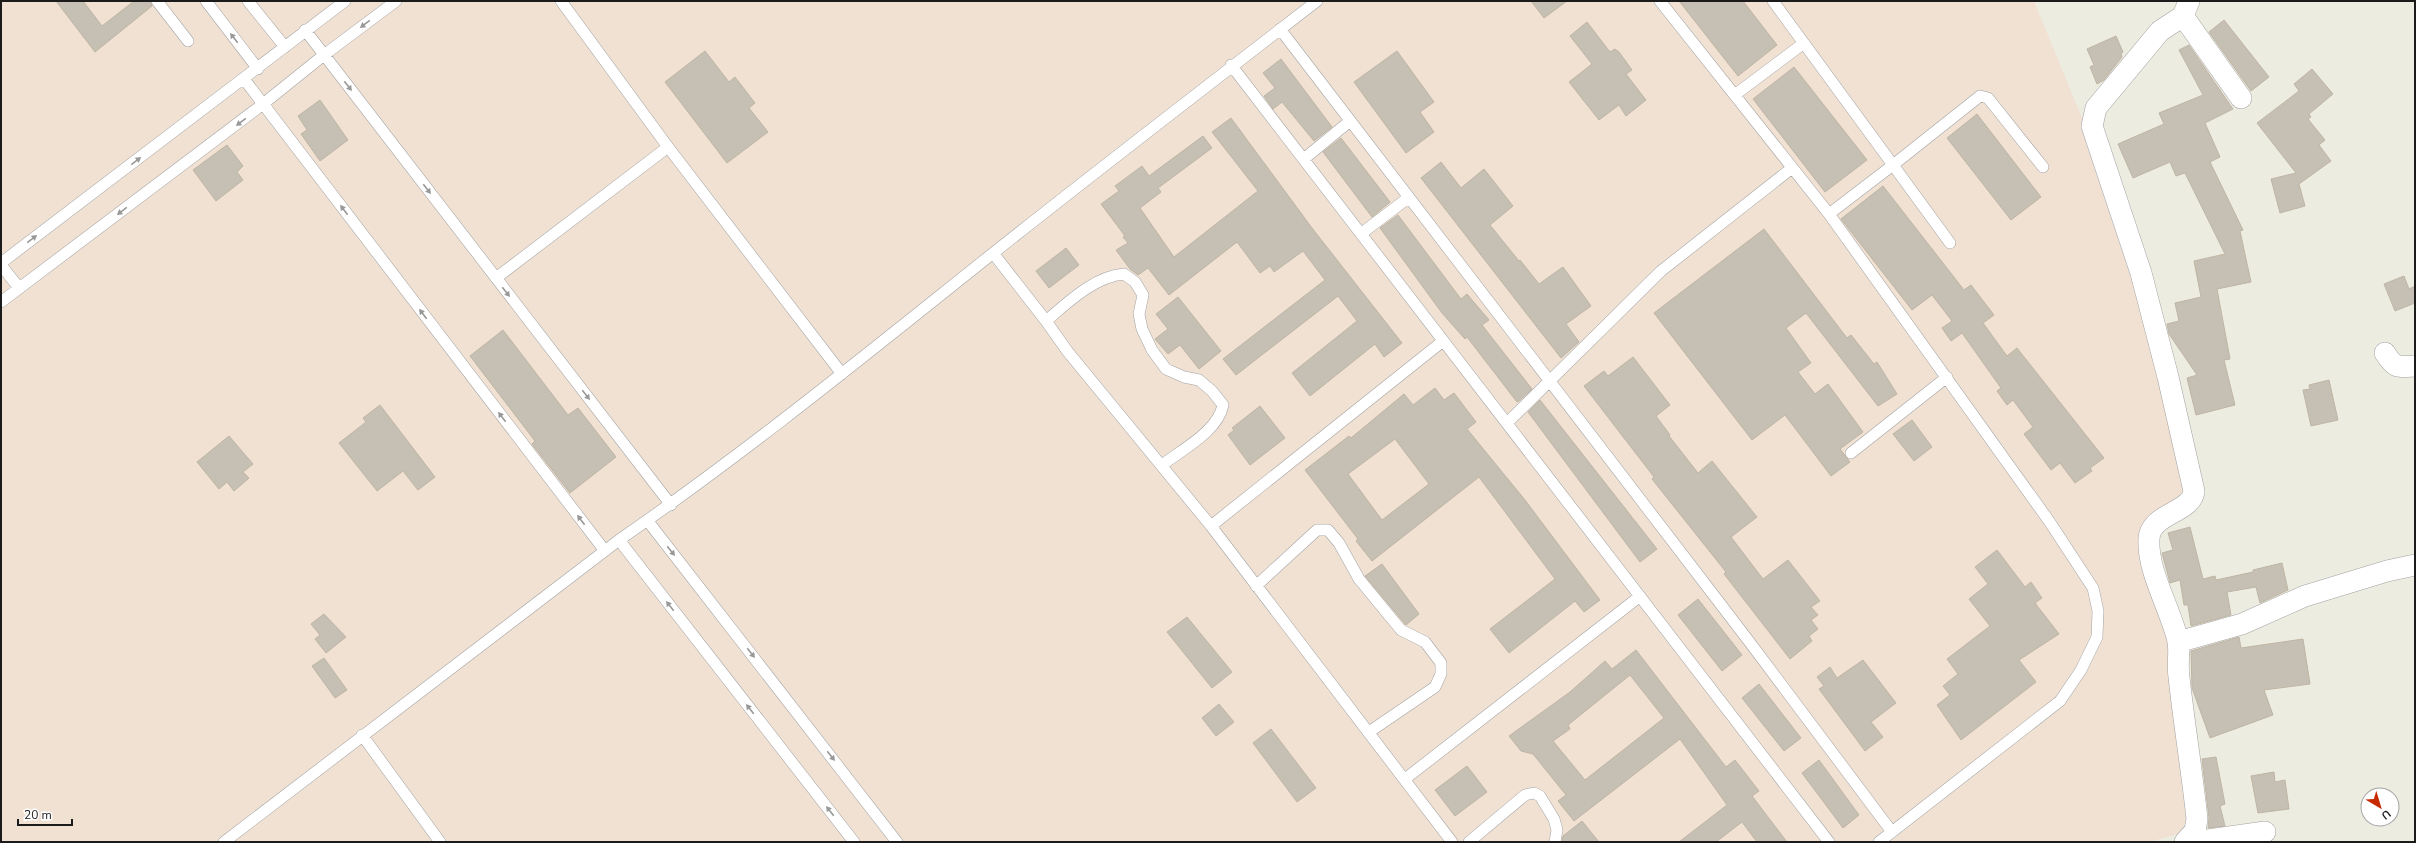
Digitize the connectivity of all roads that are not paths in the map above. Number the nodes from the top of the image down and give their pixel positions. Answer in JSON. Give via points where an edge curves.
{"nodes":[{"id":1,"x":157,"y":1,"type":"edge"},
{"id":2,"x":206,"y":1,"type":"edge"},
{"id":3,"x":248,"y":1,"type":"edge"},
{"id":4,"x":345,"y":1,"type":"edge"},
{"id":5,"x":396,"y":1,"type":"edge"},
{"id":6,"x":560,"y":1,"type":"edge"},
{"id":7,"x":1317,"y":1,"type":"edge"},
{"id":8,"x":1660,"y":1,"type":"edge"},
{"id":9,"x":1773,"y":1,"type":"edge"},
{"id":10,"x":2186,"y":8,"type":"edge"},
{"id":11,"x":1280,"y":29,"type":"junction"},
{"id":12,"x":305,"y":30,"type":"junction"},
{"id":13,"x":188,"y":41,"type":"dead end"},
{"id":14,"x":1804,"y":43,"type":"junction"},
{"id":15,"x":285,"y":47,"type":"junction"},
{"id":16,"x":324,"y":55,"type":"junction"},
{"id":17,"x":1231,"y":65,"type":"junction"},
{"id":18,"x":258,"y":69,"type":"junction"},
{"id":19,"x":244,"y":79,"type":"junction"},
{"id":20,"x":1736,"y":94,"type":"junction"},
{"id":21,"x":2241,"y":98,"type":"dead end"},
{"id":22,"x":264,"y":104,"type":"junction"},
{"id":23,"x":1350,"y":121,"type":"junction"},
{"id":24,"x":668,"y":147,"type":"junction"},
{"id":25,"x":1305,"y":158,"type":"junction"},
{"id":26,"x":1893,"y":165,"type":"junction"},
{"id":27,"x":2043,"y":167,"type":"dead end"},
{"id":28,"x":1792,"y":168,"type":"junction"},
{"id":29,"x":1408,"y":198,"type":"junction"},
{"id":30,"x":1829,"y":214,"type":"junction"},
{"id":31,"x":1362,"y":233,"type":"junction"},
{"id":32,"x":1950,"y":243,"type":"dead end"},
{"id":33,"x":993,"y":253,"type":"junction"},
{"id":34,"x":1,"y":264,"type":"edge"},
{"id":35,"x":496,"y":278,"type":"junction"},
{"id":36,"x":19,"y":288,"type":"junction"},
{"id":37,"x":1,"y":302,"type":"edge"},
{"id":38,"x":1046,"y":321,"type":"junction"},
{"id":39,"x":1443,"y":341,"type":"junction"},
{"id":40,"x":2385,"y":353,"type":"dead end"},
{"id":41,"x":2415,"y":366,"type":"edge"},
{"id":42,"x":842,"y":374,"type":"junction"},
{"id":43,"x":1946,"y":377,"type":"junction"},
{"id":44,"x":1550,"y":382,"type":"junction"},
{"id":45,"x":1507,"y":423,"type":"junction"},
{"id":46,"x":1851,"y":453,"type":"dead end"},
{"id":47,"x":1162,"y":465,"type":"junction"},
{"id":48,"x":671,"y":505,"type":"junction"},
{"id":49,"x":648,"y":520,"type":"junction"},
{"id":50,"x":1211,"y":526,"type":"junction"},
{"id":51,"x":619,"y":540,"type":"junction"},
{"id":52,"x":605,"y":551,"type":"junction"},
{"id":53,"x":2415,"y":565,"type":"edge"},
{"id":54,"x":1256,"y":586,"type":"junction"},
{"id":55,"x":1639,"y":597,"type":"junction"},
{"id":56,"x":2178,"y":642,"type":"junction"},
{"id":57,"x":1369,"y":732,"type":"junction"},
{"id":58,"x":362,"y":735,"type":"junction"},
{"id":59,"x":1405,"y":779,"type":"junction"},
{"id":60,"x":1892,"y":832,"type":"junction"},
{"id":61,"x":2265,"y":832,"type":"dead end"},
{"id":62,"x":891,"y":840,"type":"edge"},
{"id":63,"x":224,"y":842,"type":"edge"},
{"id":64,"x":440,"y":842,"type":"edge"},
{"id":65,"x":854,"y":842,"type":"edge"},
{"id":66,"x":1452,"y":842,"type":"edge"},
{"id":67,"x":1469,"y":842,"type":"edge"},
{"id":68,"x":1555,"y":842,"type":"edge"},
{"id":69,"x":1829,"y":842,"type":"edge"},
{"id":70,"x":1879,"y":842,"type":"edge"},
{"id":71,"x":2185,"y":842,"type":"edge"},
{"id":72,"x":2194,"y":842,"type":"edge"}],
"edges":[{"from":1,"to":13,"type":"lane"},
{"from":18,"to":2,"type":"lane","one_way":true},
{"from":3,"to":15,"type":"lane"},
{"from":4,"to":12,"type":"lane"},
{"from":5,"to":16,"type":"lane","one_way":true},
{"from":6,"to":24,"type":"lane"},
{"from":7,"to":11,"type":"lane"},
{"from":8,"to":20,"type":"lane"},
{"from":9,"to":14,"type":"lane"},
{"from":10,"to":21,"type":"street"},
{"from":10,"to":56,"type":"street","via":[[2140,53],[2096,108],[2092,126],[2141,273],[2194,491],[2186,504],[2153,526],[2148,540],[2157,579]]},
{"from":11,"to":17,"type":"lane"},
{"from":11,"to":23,"type":"lane"},
{"from":12,"to":15,"type":"lane"},
{"from":12,"to":16,"type":"lane"},
{"from":14,"to":20,"type":"lane"},
{"from":14,"to":26,"type":"lane"},
{"from":15,"to":18,"type":"lane"},
{"from":16,"to":22,"type":"lane"},
{"from":16,"to":35,"type":"lane","one_way":true},
{"from":17,"to":25,"type":"lane"},
{"from":17,"to":33,"type":"lane"},
{"from":18,"to":19,"type":"lane"},
{"from":19,"to":22,"type":"lane"},
{"from":34,"to":19,"type":"lane","one_way":true},
{"from":20,"to":28,"type":"lane"},
{"from":22,"to":36,"type":"lane","one_way":true},
{"from":52,"to":22,"type":"lane","one_way":true},
{"from":23,"to":25,"type":"lane"},
{"from":23,"to":29,"type":"lane"},
{"from":24,"to":35,"type":"lane"},
{"from":24,"to":42,"type":"lane"},
{"from":25,"to":31,"type":"lane"},
{"from":26,"to":27,"type":"lane","via":[[1980,96],[1988,98]]},
{"from":26,"to":30,"type":"lane"},
{"from":26,"to":32,"type":"lane"},
{"from":28,"to":30,"type":"lane"},
{"from":28,"to":44,"type":"lane","via":[[1661,271]]},
{"from":29,"to":31,"type":"lane"},
{"from":29,"to":44,"type":"lane"},
{"from":30,"to":43,"type":"lane"},
{"from":31,"to":39,"type":"lane"},
{"from":33,"to":38,"type":"lane"},
{"from":33,"to":42,"type":"lane"},
{"from":34,"to":36,"type":"lane"},
{"from":35,"to":48,"type":"lane","one_way":true},
{"from":36,"to":37,"type":"lane"},
{"from":38,"to":47,"type":"lane","via":[[1068,352]]},
{"from":38,"to":47,"type":"lane","via":[[1074,297],[1112,275],[1124,274],[1135,282],[1142,296],[1139,314],[1142,329],[1152,350],[1166,369],[1199,380],[1223,405],[1221,416],[1207,431]]},
{"from":39,"to":45,"type":"lane"},
{"from":39,"to":50,"type":"lane"},
{"from":40,"to":41,"type":"street","via":[[2392,364],[2398,367]]},
{"from":42,"to":48,"type":"lane"},
{"from":43,"to":46,"type":"lane"},
{"from":43,"to":60,"type":"lane","via":[[2049,521],[2093,588],[2098,611],[2097,637],[2081,670],[2060,701]]},
{"from":44,"to":45,"type":"lane"},
{"from":44,"to":60,"type":"lane"},
{"from":45,"to":55,"type":"lane"},
{"from":47,"to":50,"type":"lane"},
{"from":48,"to":49,"type":"lane"},
{"from":49,"to":51,"type":"lane"},
{"from":49,"to":62,"type":"lane","one_way":true},
{"from":50,"to":54,"type":"lane"},
{"from":51,"to":52,"type":"lane"},
{"from":65,"to":51,"type":"lane","one_way":true},
{"from":52,"to":58,"type":"lane"},
{"from":53,"to":56,"type":"street","via":[[2305,596],[2242,624]]},
{"from":54,"to":57,"type":"lane"},
{"from":54,"to":57,"type":"lane","via":[[1317,530],[1328,530],[1339,543],[1359,579],[1401,630],[1425,642],[1435,654],[1441,663],[1441,674],[1435,687]]},
{"from":55,"to":59,"type":"lane"},
{"from":55,"to":69,"type":"lane"},
{"from":56,"to":71,"type":"street","via":[[2178,676],[2191,756],[2197,824],[2195,831]]},
{"from":57,"to":59,"type":"lane"},
{"from":58,"to":63,"type":"lane"},
{"from":58,"to":64,"type":"lane"},
{"from":59,"to":66,"type":"lane"},
{"from":60,"to":70,"type":"lane"},
{"from":61,"to":72,"type":"street"},
{"from":67,"to":68,"type":"lane","via":[[1525,795],[1534,793],[1540,796],[1554,819],[1557,830]]}]}
